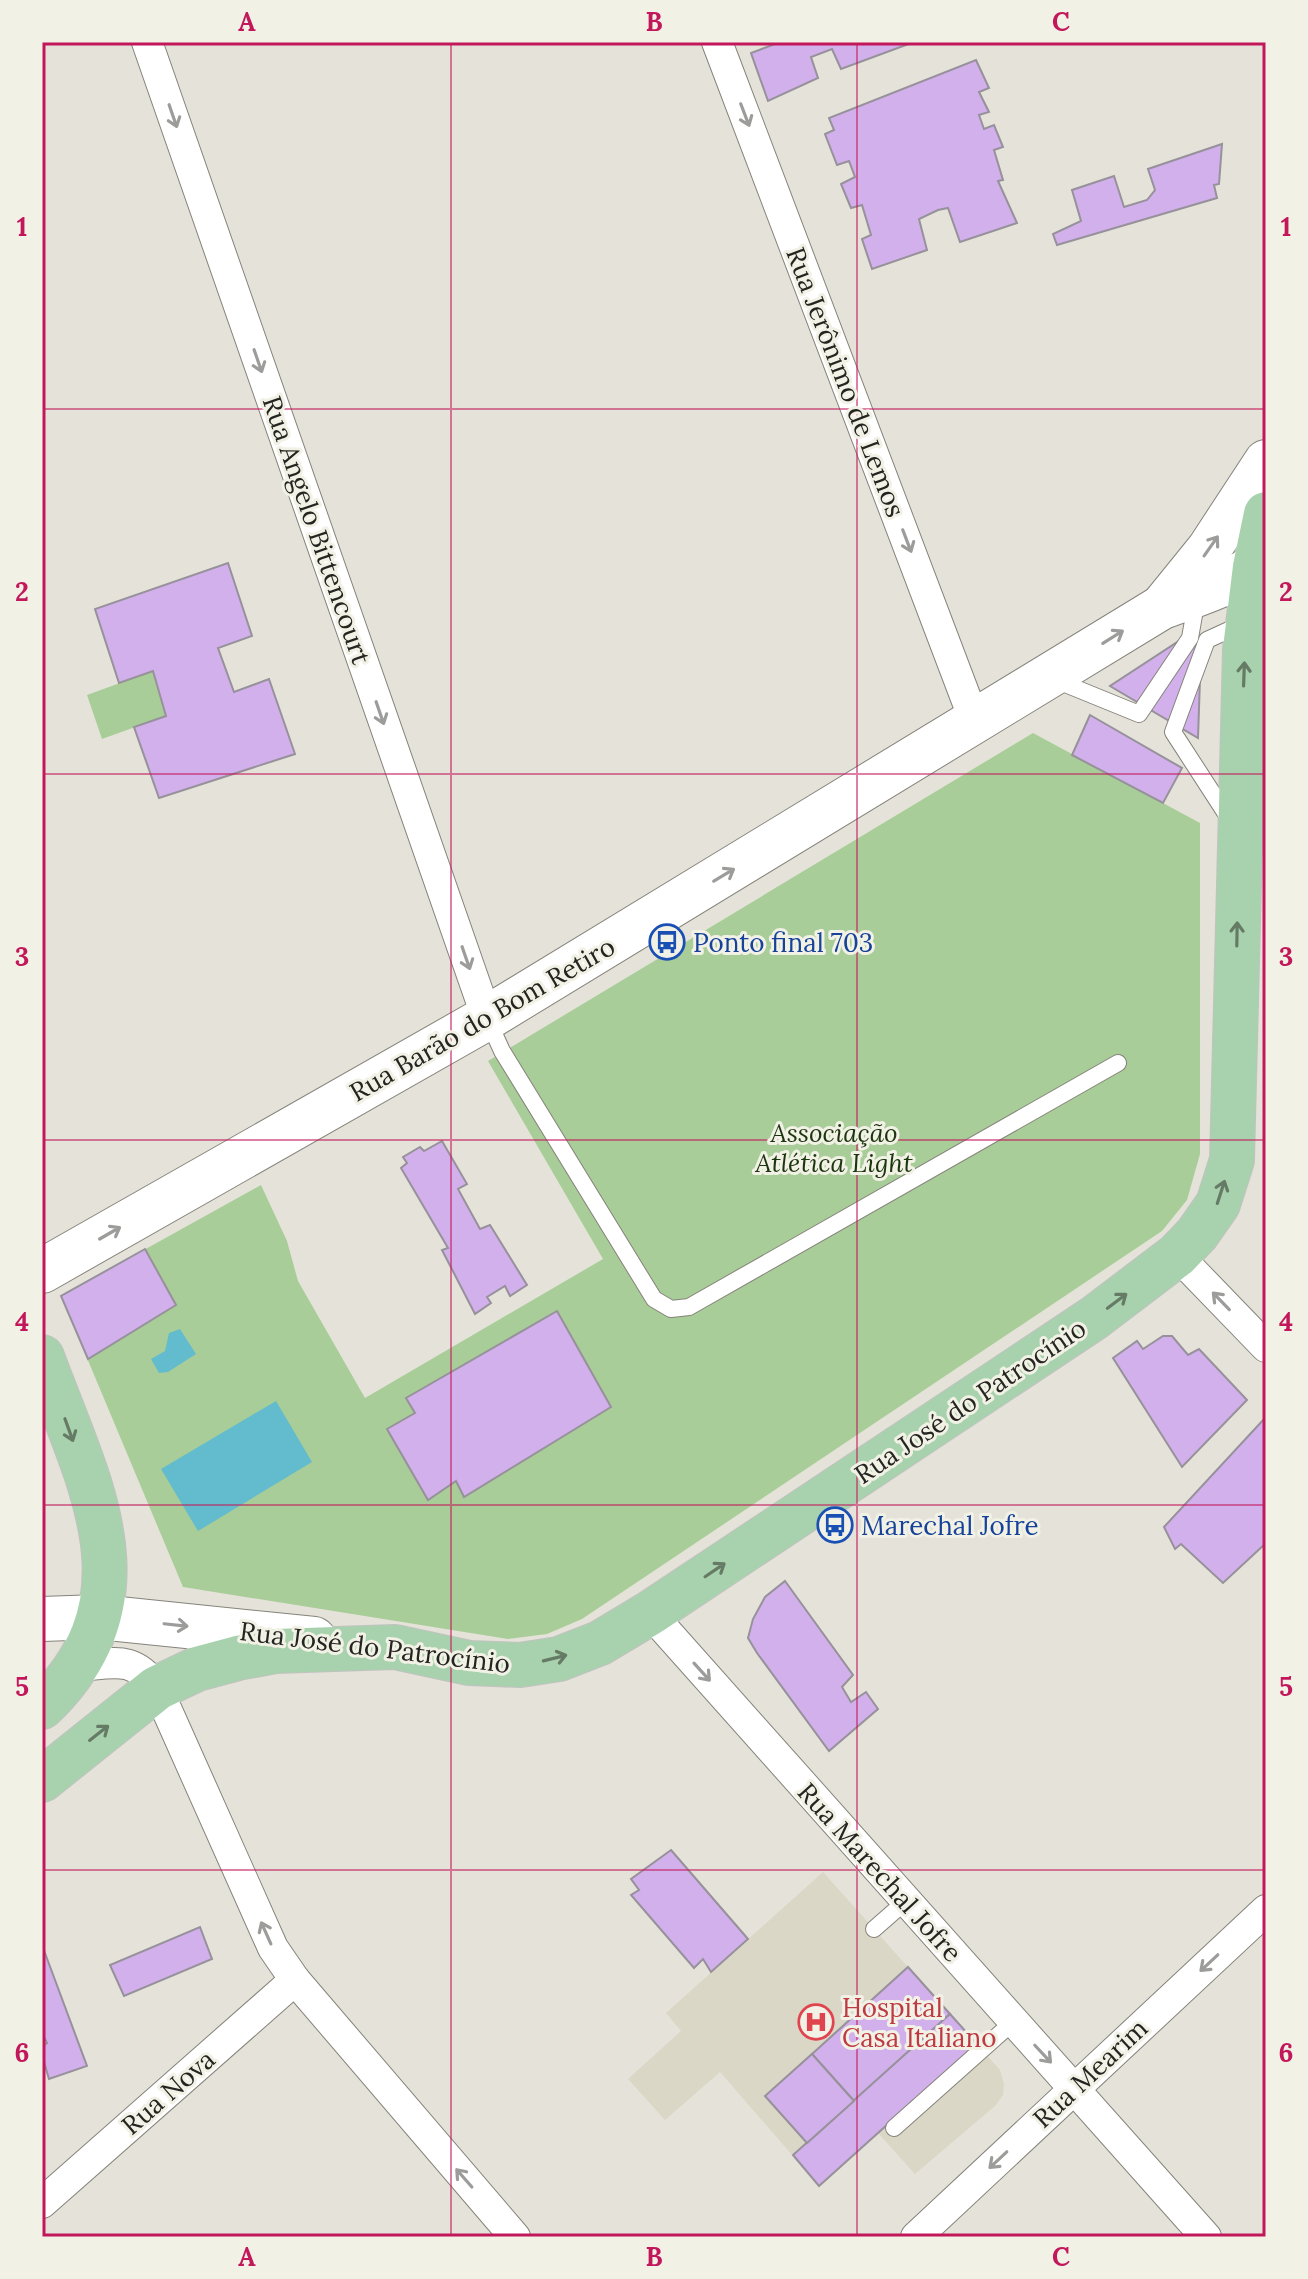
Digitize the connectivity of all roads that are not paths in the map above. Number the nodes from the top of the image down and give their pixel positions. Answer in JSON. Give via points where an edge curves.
{"nodes":[{"id":1,"x":147,"y":42,"type":"edge"},
{"id":2,"x":717,"y":42,"type":"edge"},
{"id":3,"x":1266,"y":462,"type":"edge"},
{"id":4,"x":1266,"y":514,"type":"edge"},
{"id":5,"x":1260,"y":562,"type":"edge"},
{"id":6,"x":1180,"y":601,"type":"junction"},
{"id":7,"x":1248,"y":621,"type":"junction"},
{"id":8,"x":1048,"y":677,"type":"junction"},
{"id":9,"x":975,"y":722,"type":"junction"},
{"id":10,"x":1239,"y":835,"type":"junction"},
{"id":11,"x":487,"y":1018,"type":"junction"},
{"id":12,"x":1118,"y":1063,"type":"dead end"},
{"id":13,"x":1177,"y":1255,"type":"junction"},
{"id":14,"x":42,"y":1271,"type":"edge"},
{"id":15,"x":1266,"y":1347,"type":"edge"},
{"id":16,"x":42,"y":1357,"type":"edge"},
{"id":17,"x":650,"y":1613,"type":"junction"},
{"id":18,"x":99,"y":1617,"type":"junction"},
{"id":19,"x":42,"y":1619,"type":"edge"},
{"id":20,"x":395,"y":1647,"type":"junction"},
{"id":21,"x":79,"y":1666,"type":"junction"},
{"id":22,"x":157,"y":1688,"type":"junction"},
{"id":23,"x":42,"y":1707,"type":"edge"},
{"id":24,"x":42,"y":1780,"type":"edge"},
{"id":25,"x":906,"y":1901,"type":"junction"},
{"id":26,"x":1266,"y":1910,"type":"edge"},
{"id":27,"x":874,"y":1929,"type":"dead end"},
{"id":28,"x":295,"y":1980,"type":"junction"},
{"id":29,"x":1013,"y":2022,"type":"junction"},
{"id":30,"x":1075,"y":2087,"type":"junction"},
{"id":31,"x":894,"y":2128,"type":"dead end"},
{"id":32,"x":42,"y":2203,"type":"edge"},
{"id":33,"x":515,"y":2237,"type":"edge"},
{"id":34,"x":916,"y":2237,"type":"edge"},
{"id":35,"x":1206,"y":2237,"type":"edge"}],
"edges":[{"from":1,"to":11,"type":"street","name":"Rua Angelo Bittencourt","one_way":true},
{"from":2,"to":9,"type":"street","name":"Rua Jerônimo de Lemos","one_way":true},
{"from":6,"to":3,"type":"main road","name":"Rua Barão do Bom Retiro","one_way":true},
{"from":4,"to":5,"type":"main road"},
{"from":5,"to":6,"type":"main road","name":"Rua Barão do Bom Retiro","via":[[1217,588]]},
{"from":5,"to":7,"type":"main road","name":"Rua José do Patrocínio"},
{"from":8,"to":6,"type":"main road","name":"Rua Barão do Bom Retiro","one_way":true},
{"from":6,"to":8,"type":"lane","via":[[1190,638],[1139,714]]},
{"from":10,"to":7,"type":"main road","name":"Rua José do Patrocínio","one_way":true},
{"from":7,"to":10,"type":"lane","via":[[1207,640],[1173,732]]},
{"from":8,"to":9,"type":"main road","name":"Rua Barão do Bom Retiro"},
{"from":11,"to":9,"type":"main road","name":"Rua Barão do Bom Retiro","one_way":true},
{"from":13,"to":10,"type":"main road","name":"Rua José do Patrocínio","one_way":true,"via":[[1218,1204],[1232,1160]]},
{"from":11,"to":12,"type":"lane","via":[[654,1299],[671,1309],[689,1307]]},
{"from":14,"to":11,"type":"main road","name":"Rua Barão do Bom Retiro","one_way":true},
{"from":15,"to":13,"type":"street","one_way":true},
{"from":17,"to":13,"type":"main road","name":"Rua José do Patrocínio","one_way":true,"via":[[1094,1318]]},
{"from":16,"to":18,"type":"main road","one_way":true,"via":[[103,1531],[106,1562]]},
{"from":20,"to":17,"type":"main road","name":"Rua José do Patrocínio","one_way":true,"via":[[469,1663],[520,1665],[559,1659],[600,1643]]},
{"from":17,"to":25,"type":"street","name":"Rua Marechal Jofre","one_way":true},
{"from":18,"to":19,"type":"main road","name":"Rua José do Patrocínio"},
{"from":18,"to":20,"type":"main road","name":"Rua José do Patrocínio","one_way":true},
{"from":18,"to":21,"type":"main road"},
{"from":20,"to":22,"type":"main road","via":[[276,1651],[197,1669]]},
{"from":21,"to":22,"type":"street","via":[[127,1663],[139,1667]]},
{"from":21,"to":23,"type":"main road"},
{"from":24,"to":22,"type":"main road","one_way":true},
{"from":28,"to":22,"type":"street","one_way":true,"via":[[273,1948]]},
{"from":25,"to":27,"type":"lane"},
{"from":25,"to":29,"type":"street","name":"Rua Marechal Jofre"},
{"from":26,"to":30,"type":"street","name":"Rua Mearim","one_way":true},
{"from":28,"to":32,"type":"street","name":"Rua Nova"},
{"from":33,"to":28,"type":"street","one_way":true},
{"from":29,"to":30,"type":"street","name":"Rua Marechal Jofre","one_way":true},
{"from":29,"to":31,"type":"lane"},
{"from":30,"to":34,"type":"street","name":"Rua Mearim","one_way":true},
{"from":30,"to":35,"type":"street","name":"Rua Marechal Jofre"}]}
